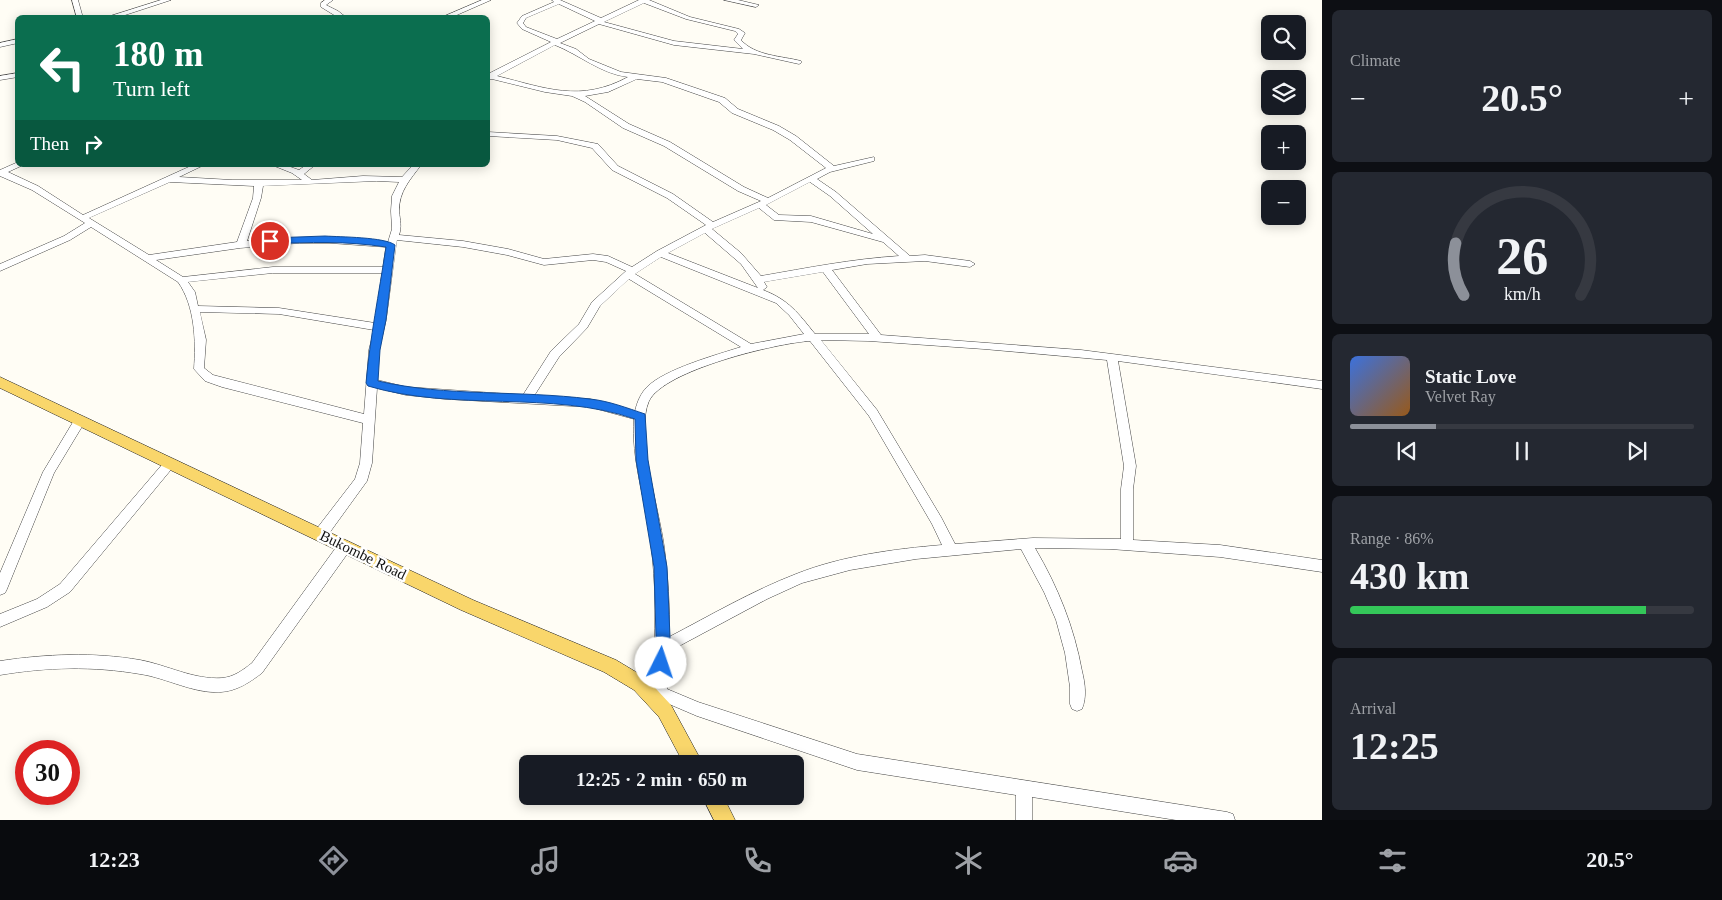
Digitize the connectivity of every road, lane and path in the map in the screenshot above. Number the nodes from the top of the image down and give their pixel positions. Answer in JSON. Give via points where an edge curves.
{"nodes":[{"id":1,"x":75,"y":0,"type":"edge"},
{"id":2,"x":168,"y":0,"type":"edge"},
{"id":3,"x":330,"y":0,"type":"edge"},
{"id":4,"x":488,"y":0,"type":"edge"},
{"id":5,"x":642,"y":0,"type":"edge"},
{"id":6,"x":727,"y":0,"type":"edge"},
{"id":7,"x":557,"y":1,"type":"edge"},
{"id":8,"x":756,"y":4,"type":"dead end"},
{"id":9,"x":79,"y":15,"type":"edge"},
{"id":10,"x":115,"y":15,"type":"edge"},
{"id":11,"x":340,"y":15,"type":"edge"},
{"id":12,"x":450,"y":15,"type":"edge"},
{"id":13,"x":599,"y":22,"type":"junction"},
{"id":14,"x":15,"y":42,"type":"edge"},
{"id":15,"x":556,"y":43,"type":"junction"},
{"id":16,"x":0,"y":45,"type":"edge"},
{"id":17,"x":760,"y":52,"type":"junction"},
{"id":18,"x":799,"y":62,"type":"dead end"},
{"id":19,"x":490,"y":75,"type":"edge"},
{"id":20,"x":490,"y":75,"type":"edge"},
{"id":21,"x":15,"y":76,"type":"edge"},
{"id":22,"x":636,"y":76,"type":"junction"},
{"id":23,"x":0,"y":78,"type":"edge"},
{"id":24,"x":571,"y":93,"type":"junction"},
{"id":25,"x":490,"y":134,"type":"edge"},
{"id":26,"x":871,"y":159,"type":"dead end"},
{"id":27,"x":15,"y":165,"type":"edge"},
{"id":28,"x":195,"y":167,"type":"edge"},
{"id":29,"x":281,"y":167,"type":"edge"},
{"id":30,"x":308,"y":167,"type":"edge"},
{"id":31,"x":415,"y":167,"type":"edge"},
{"id":32,"x":833,"y":168,"type":"junction"},
{"id":33,"x":2,"y":170,"type":"edge"},
{"id":34,"x":298,"y":174,"type":"junction"},
{"id":35,"x":168,"y":179,"type":"junction"},
{"id":36,"x":811,"y":179,"type":"junction"},
{"id":37,"x":404,"y":180,"type":"junction"},
{"id":38,"x":309,"y":182,"type":"junction"},
{"id":39,"x":259,"y":183,"type":"junction"},
{"id":40,"x":764,"y":203,"type":"junction"},
{"id":41,"x":83,"y":218,"type":"junction"},
{"id":42,"x":92,"y":223,"type":"junction"},
{"id":43,"x":710,"y":227,"type":"junction"},
{"id":44,"x":886,"y":240,"type":"junction"},
{"id":45,"x":392,"y":241,"type":"junction"},
{"id":46,"x":241,"y":245,"type":"junction"},
{"id":47,"x":660,"y":253,"type":"junction"},
{"id":48,"x":150,"y":258,"type":"junction"},
{"id":49,"x":908,"y":259,"type":"junction"},
{"id":50,"x":970,"y":264,"type":"dead end"},
{"id":51,"x":825,"y":267,"type":"junction"},
{"id":52,"x":0,"y":268,"type":"edge"},
{"id":53,"x":386,"y":270,"type":"junction"},
{"id":54,"x":631,"y":273,"type":"junction"},
{"id":55,"x":181,"y":280,"type":"junction"},
{"id":56,"x":758,"y":280,"type":"junction"},
{"id":57,"x":766,"y":295,"type":"junction"},
{"id":58,"x":194,"y":309,"type":"junction"},
{"id":59,"x":379,"y":327,"type":"junction"},
{"id":60,"x":877,"y":337,"type":"junction"},
{"id":61,"x":812,"y":338,"type":"junction"},
{"id":62,"x":750,"y":348,"type":"junction"},
{"id":63,"x":1112,"y":358,"type":"junction"},
{"id":64,"x":0,"y":382,"type":"edge"},
{"id":65,"x":372,"y":383,"type":"junction"},
{"id":66,"x":1322,"y":385,"type":"edge"},
{"id":67,"x":526,"y":400,"type":"junction"},
{"id":68,"x":641,"y":417,"type":"junction"},
{"id":69,"x":80,"y":420,"type":"junction"},
{"id":70,"x":370,"y":420,"type":"junction"},
{"id":71,"x":170,"y":463,"type":"junction"},
{"id":72,"x":320,"y":535,"type":"junction"},
{"id":73,"x":1025,"y":544,"type":"junction"},
{"id":74,"x":1127,"y":545,"type":"junction"},
{"id":75,"x":345,"y":546,"type":"junction"},
{"id":76,"x":951,"y":550,"type":"junction"},
{"id":77,"x":1322,"y":566,"type":"edge"},
{"id":78,"x":0,"y":589,"type":"edge"},
{"id":79,"x":0,"y":621,"type":"edge"},
{"id":80,"x":662,"y":648,"type":"junction"},
{"id":81,"x":0,"y":668,"type":"edge"},
{"id":82,"x":640,"y":684,"type":"junction"},
{"id":83,"x":659,"y":692,"type":"junction"},
{"id":84,"x":1077,"y":704,"type":"dead end"},
{"id":85,"x":689,"y":755,"type":"edge"},
{"id":86,"x":1024,"y":788,"type":"junction"},
{"id":87,"x":717,"y":805,"type":"edge"},
{"id":88,"x":1184,"y":817,"type":"edge"},
{"id":89,"x":725,"y":820,"type":"edge"},
{"id":90,"x":1024,"y":820,"type":"edge"},
{"id":91,"x":1227,"y":820,"type":"edge"}],
"edges":[{"from":1,"to":9,"type":"street"},
{"from":2,"to":10,"type":"street","via":[[136,6]]},
{"from":3,"to":11,"type":"street","via":[[323,6]]},
{"from":4,"to":12,"type":"street"},
{"from":5,"to":13,"type":"street"},
{"from":5,"to":17,"type":"street","via":[[688,18],[740,32],[737,41]]},
{"from":6,"to":8,"type":"street"},
{"from":7,"to":13,"type":"street"},
{"from":7,"to":15,"type":"street","via":[[524,16],[520,23]]},
{"from":13,"to":15,"type":"street"},
{"from":13,"to":17,"type":"street","via":[[674,43]]},
{"from":14,"to":16,"type":"street"},
{"from":15,"to":19,"type":"street"},
{"from":15,"to":22,"type":"street","via":[[606,69]]},
{"from":17,"to":18,"type":"street"},
{"from":20,"to":24,"type":"street"},
{"from":21,"to":23,"type":"street"},
{"from":22,"to":24,"type":"street","via":[[602,92]]},
{"from":22,"to":32,"type":"street","via":[[663,80],[722,100],[735,111],[793,138]]},
{"from":24,"to":40,"type":"street","via":[[588,100],[626,126],[667,144]]},
{"from":25,"to":43,"type":"street","via":[[587,143],[615,168],[670,196]]},
{"from":26,"to":32,"type":"street"},
{"from":27,"to":33,"type":"street"},
{"from":28,"to":35,"type":"street"},
{"from":29,"to":34,"type":"street"},
{"from":30,"to":34,"type":"street"},
{"from":31,"to":37,"type":"street"},
{"from":32,"to":36,"type":"street"},
{"from":33,"to":41,"type":"street"},
{"from":34,"to":38,"type":"street"},
{"from":35,"to":39,"type":"street"},
{"from":35,"to":41,"type":"street"},
{"from":36,"to":40,"type":"street"},
{"from":36,"to":44,"type":"street"},
{"from":37,"to":38,"type":"street","via":[[367,178]]},
{"from":37,"to":45,"type":"street","via":[[396,196],[396,229]]},
{"from":38,"to":39,"type":"street"},
{"from":39,"to":46,"type":"street"},
{"from":40,"to":43,"type":"street"},
{"from":40,"to":44,"type":"street","via":[[777,218],[812,219]]},
{"from":41,"to":42,"type":"street"},
{"from":42,"to":48,"type":"street"},
{"from":42,"to":52,"type":"street"},
{"from":43,"to":47,"type":"street"},
{"from":43,"to":56,"type":"street"},
{"from":44,"to":49,"type":"street"},
{"from":45,"to":46,"type":"street","via":[[295,239]]},
{"from":45,"to":53,"type":"street"},
{"from":45,"to":54,"type":"street","via":[[463,244],[544,262],[593,257],[608,259]]},
{"from":46,"to":48,"type":"street"},
{"from":47,"to":54,"type":"street"},
{"from":47,"to":57,"type":"street"},
{"from":48,"to":55,"type":"street"},
{"from":49,"to":50,"type":"street"},
{"from":49,"to":51,"type":"street"},
{"from":51,"to":56,"type":"street"},
{"from":51,"to":60,"type":"street"},
{"from":53,"to":55,"type":"street","via":[[274,270]]},
{"from":53,"to":59,"type":"street"},
{"from":54,"to":62,"type":"street"},
{"from":54,"to":67,"type":"street","via":[[596,304],[583,326],[552,359]]},
{"from":55,"to":58,"type":"street","via":[[190,292]]},
{"from":56,"to":57,"type":"street"},
{"from":57,"to":61,"type":"street","via":[[780,301]]},
{"from":58,"to":59,"type":"street","via":[[279,311]]},
{"from":58,"to":70,"type":"street","via":[[201,340],[199,369],[209,378]]},
{"from":59,"to":65,"type":"street"},
{"from":60,"to":61,"type":"street"},
{"from":60,"to":63,"type":"street"},
{"from":61,"to":62,"type":"street"},
{"from":61,"to":76,"type":"street","via":[[873,412]]},
{"from":62,"to":68,"type":"street","via":[[673,375],[650,389],[642,404]]},
{"from":63,"to":66,"type":"street"},
{"from":63,"to":74,"type":"street","via":[[1130,466]]},
{"from":64,"to":69,"type":"main road","name":"Bukombe Road"},
{"from":65,"to":67,"type":"street","via":[[406,391]]},
{"from":65,"to":70,"type":"street"},
{"from":67,"to":68,"type":"street","via":[[590,403]]},
{"from":68,"to":80,"type":"street","via":[[642,460],[660,567]]},
{"from":69,"to":71,"type":"main road","name":"Bukombe Road"},
{"from":69,"to":78,"type":"street","via":[[49,472]]},
{"from":70,"to":72,"type":"street","via":[[361,481]]},
{"from":71,"to":72,"type":"main road","name":"Bukombe Road"},
{"from":71,"to":79,"type":"street","via":[[65,588],[42,603]]},
{"from":72,"to":75,"type":"main road","name":"Bukombe Road"},
{"from":73,"to":74,"type":"street"},
{"from":73,"to":76,"type":"street"},
{"from":73,"to":84,"type":"street","via":[[1053,593],[1066,626],[1076,676]]},
{"from":74,"to":77,"type":"street","via":[[1220,551]]},
{"from":75,"to":81,"type":"street","via":[[257,668],[241,680],[211,685],[159,671],[104,662],[67,661]]},
{"from":75,"to":82,"type":"main road","name":"Bukombe Road","via":[[467,605],[610,666]]},
{"from":76,"to":80,"type":"street","via":[[850,564],[800,578]]},
{"from":80,"to":83,"type":"street"},
{"from":82,"to":83,"type":"street"},
{"from":82,"to":85,"type":"main road","name":"Bukombe Road","via":[[665,711]]},
{"from":83,"to":86,"type":"street","via":[[697,709],[857,762]]},
{"from":86,"to":88,"type":"street"},
{"from":86,"to":90,"type":"street"},
{"from":87,"to":89,"type":"main road"},
{"from":88,"to":91,"type":"street"}]}
